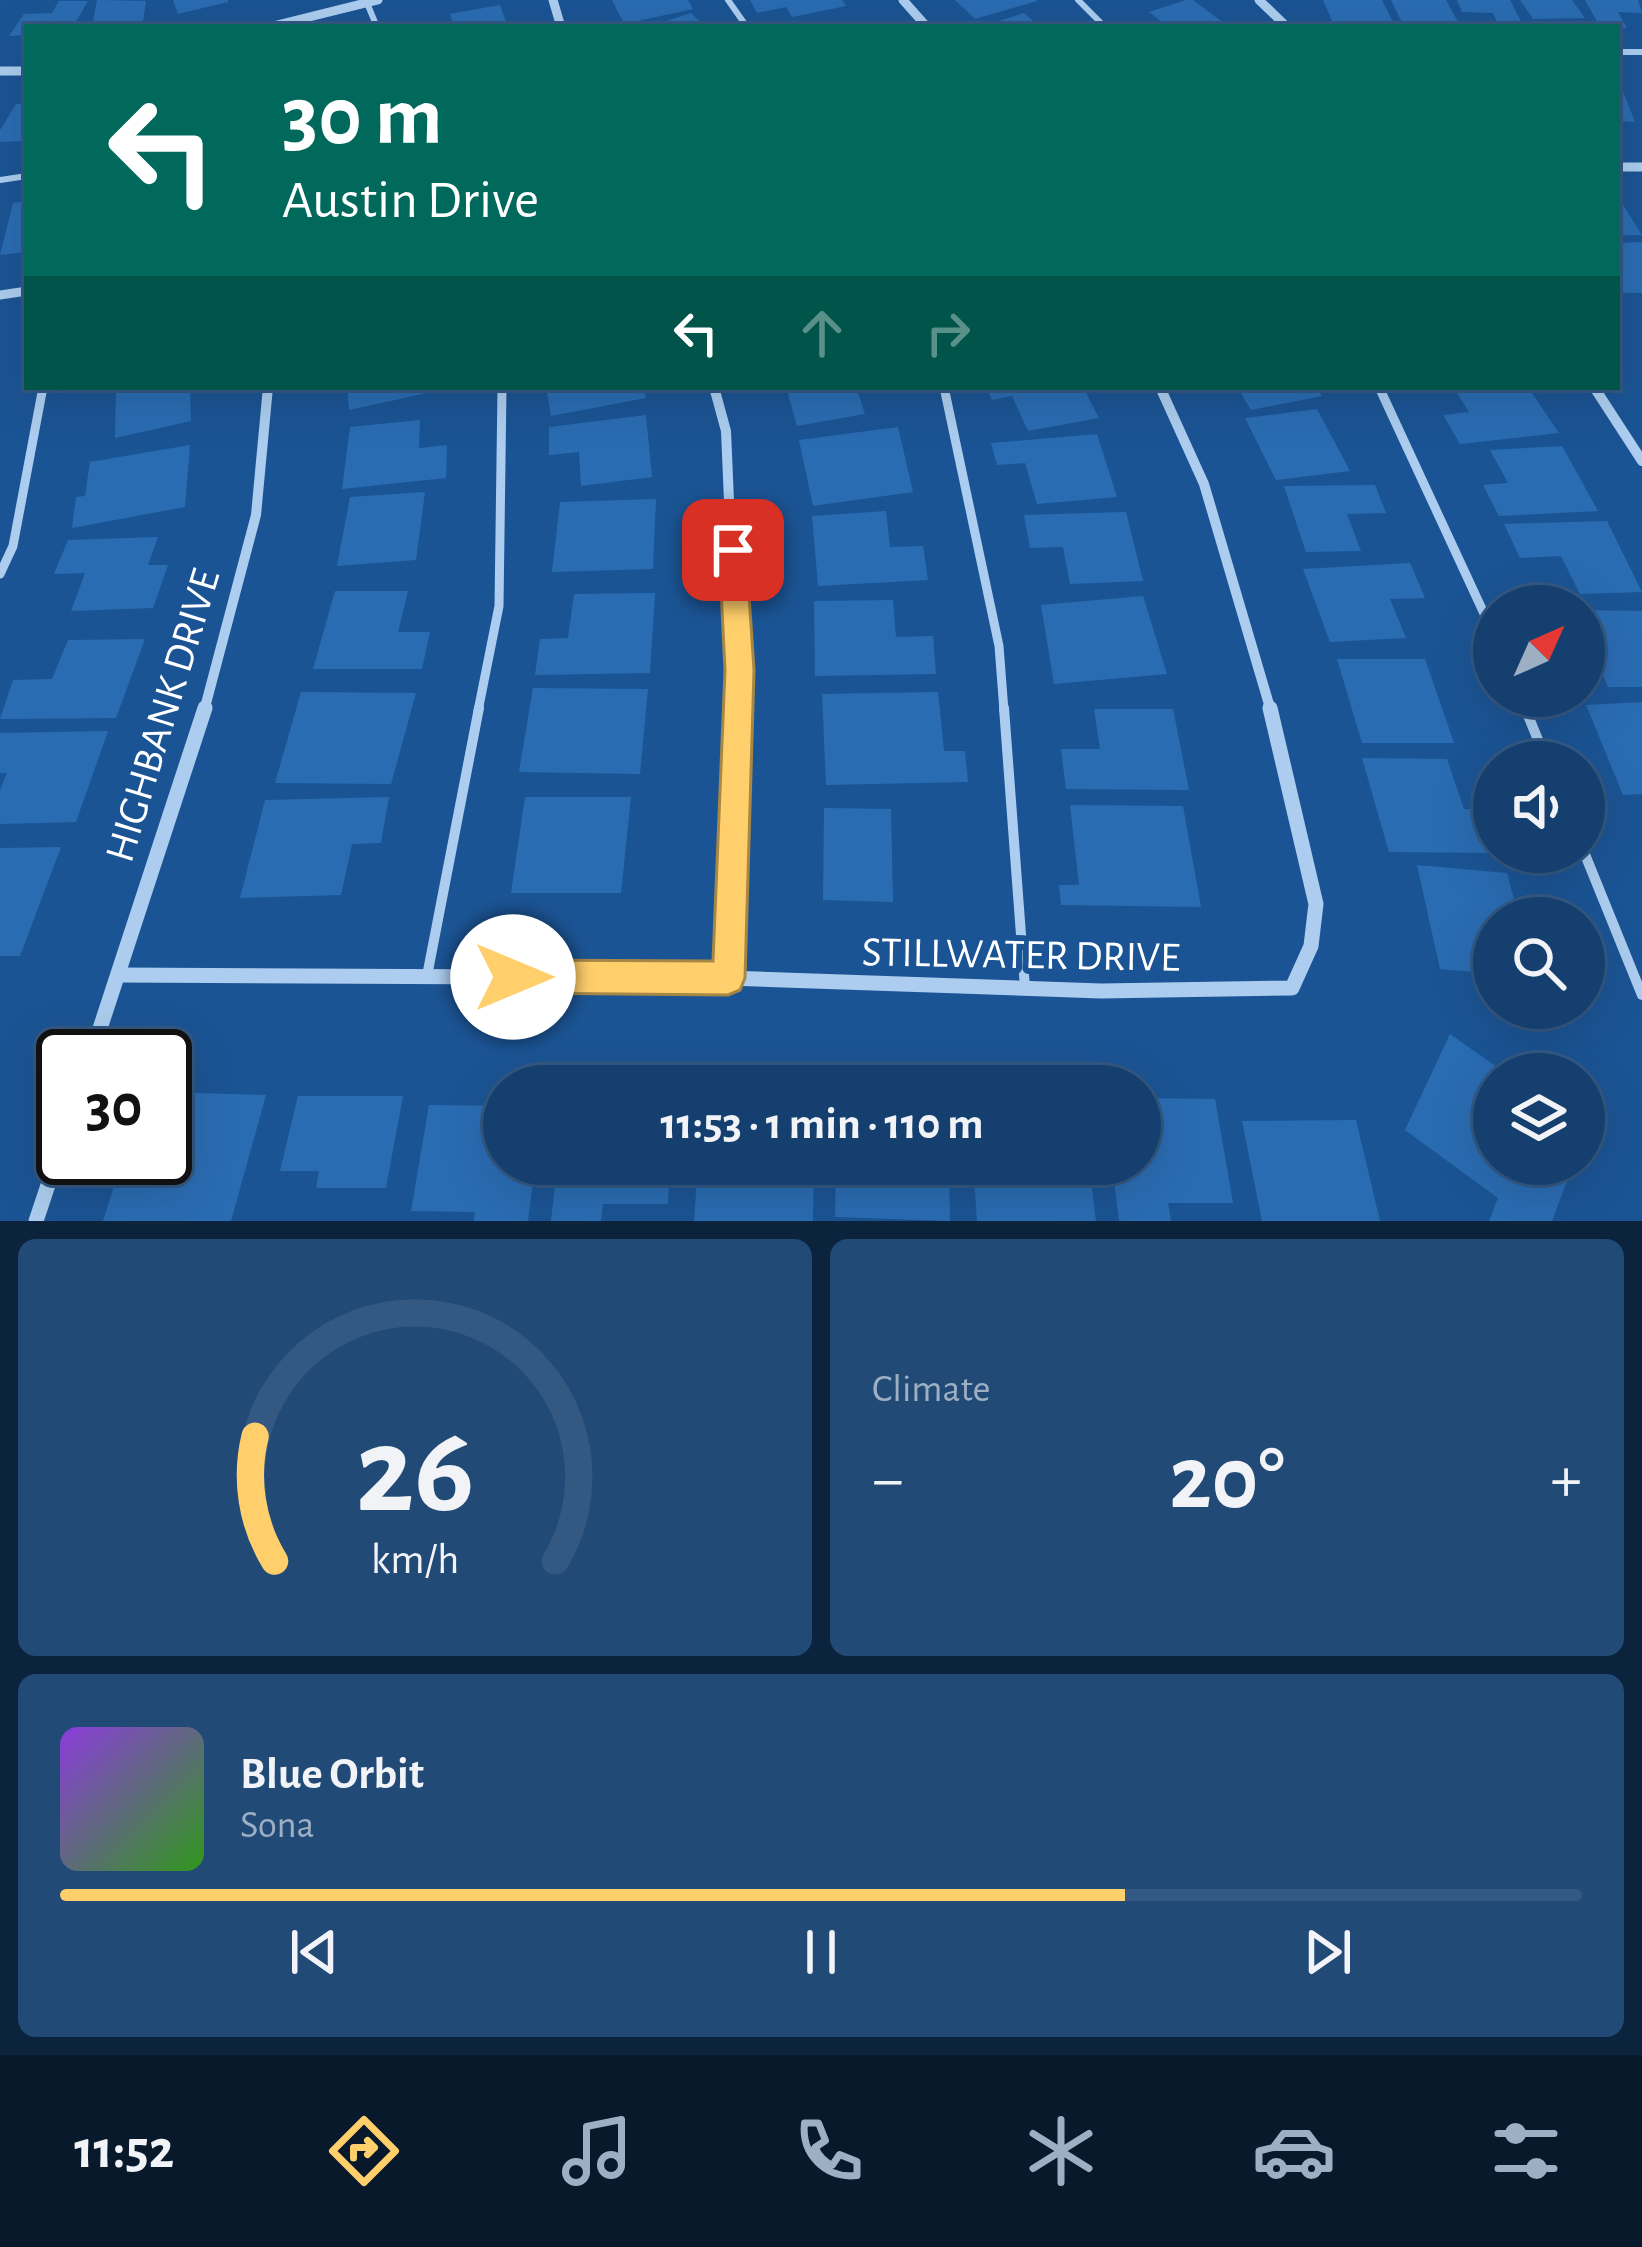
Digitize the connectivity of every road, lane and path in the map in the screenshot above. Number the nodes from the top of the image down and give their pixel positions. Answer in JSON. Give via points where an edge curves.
{"nodes":[{"id":1,"x":903,"y":0,"type":"edge"},
{"id":2,"x":1078,"y":0,"type":"edge"},
{"id":3,"x":1258,"y":0,"type":"edge"},
{"id":4,"x":372,"y":1,"type":"edge"},
{"id":5,"x":281,"y":24,"type":"edge"},
{"id":6,"x":924,"y":24,"type":"edge"},
{"id":7,"x":1102,"y":24,"type":"edge"},
{"id":8,"x":1284,"y":24,"type":"edge"},
{"id":9,"x":42,"y":390,"type":"edge"},
{"id":10,"x":268,"y":390,"type":"edge"},
{"id":11,"x":502,"y":390,"type":"edge"},
{"id":12,"x":715,"y":390,"type":"edge"},
{"id":13,"x":945,"y":390,"type":"edge"},
{"id":14,"x":1161,"y":390,"type":"edge"},
{"id":15,"x":1380,"y":390,"type":"edge"},
{"id":16,"x":1596,"y":390,"type":"edge"},
{"id":17,"x":1642,"y":461,"type":"edge"},
{"id":18,"x":0,"y":574,"type":"edge"},
{"id":19,"x":1473,"y":590,"type":"edge"},
{"id":20,"x":1593,"y":873,"type":"edge"},
{"id":21,"x":118,"y":975,"type":"junction"},
{"id":22,"x":427,"y":976,"type":"junction"},
{"id":23,"x":728,"y":978,"type":"junction"},
{"id":24,"x":1024,"y":988,"type":"junction"},
{"id":25,"x":1642,"y":995,"type":"edge"},
{"id":26,"x":100,"y":1029,"type":"edge"},
{"id":27,"x":48,"y":1185,"type":"edge"},
{"id":28,"x":36,"y":1221,"type":"edge"}],
"edges":[{"from":1,"to":6,"type":"street"},
{"from":2,"to":7,"type":"lane"},
{"from":3,"to":8,"type":"street"},
{"from":4,"to":5,"type":"street"},
{"from":9,"to":18,"type":"lane","via":[[14,546]]},
{"from":10,"to":21,"type":"street","name":"HIGHBANK DRIVE","via":[[256,515],[215,679]]},
{"from":11,"to":22,"type":"lane","via":[[499,606]]},
{"from":12,"to":23,"type":"street","via":[[726,431],[740,670]]},
{"from":13,"to":24,"type":"lane","via":[[999,646]]},
{"from":14,"to":24,"type":"street","name":"STILLWATER DRIVE","via":[[1204,484],[1263,677],[1316,904],[1311,946],[1292,988]]},
{"from":15,"to":19,"type":"lane"},
{"from":16,"to":17,"type":"street"},
{"from":20,"to":25,"type":"lane"},
{"from":21,"to":22,"type":"street","name":"STILLWATER DRIVE"},
{"from":21,"to":26,"type":"street","name":"HIGHBANK DRIVE"},
{"from":22,"to":23,"type":"street","name":"STILLWATER DRIVE"},
{"from":23,"to":24,"type":"street","name":"STILLWATER DRIVE"},
{"from":27,"to":28,"type":"street"}]}
